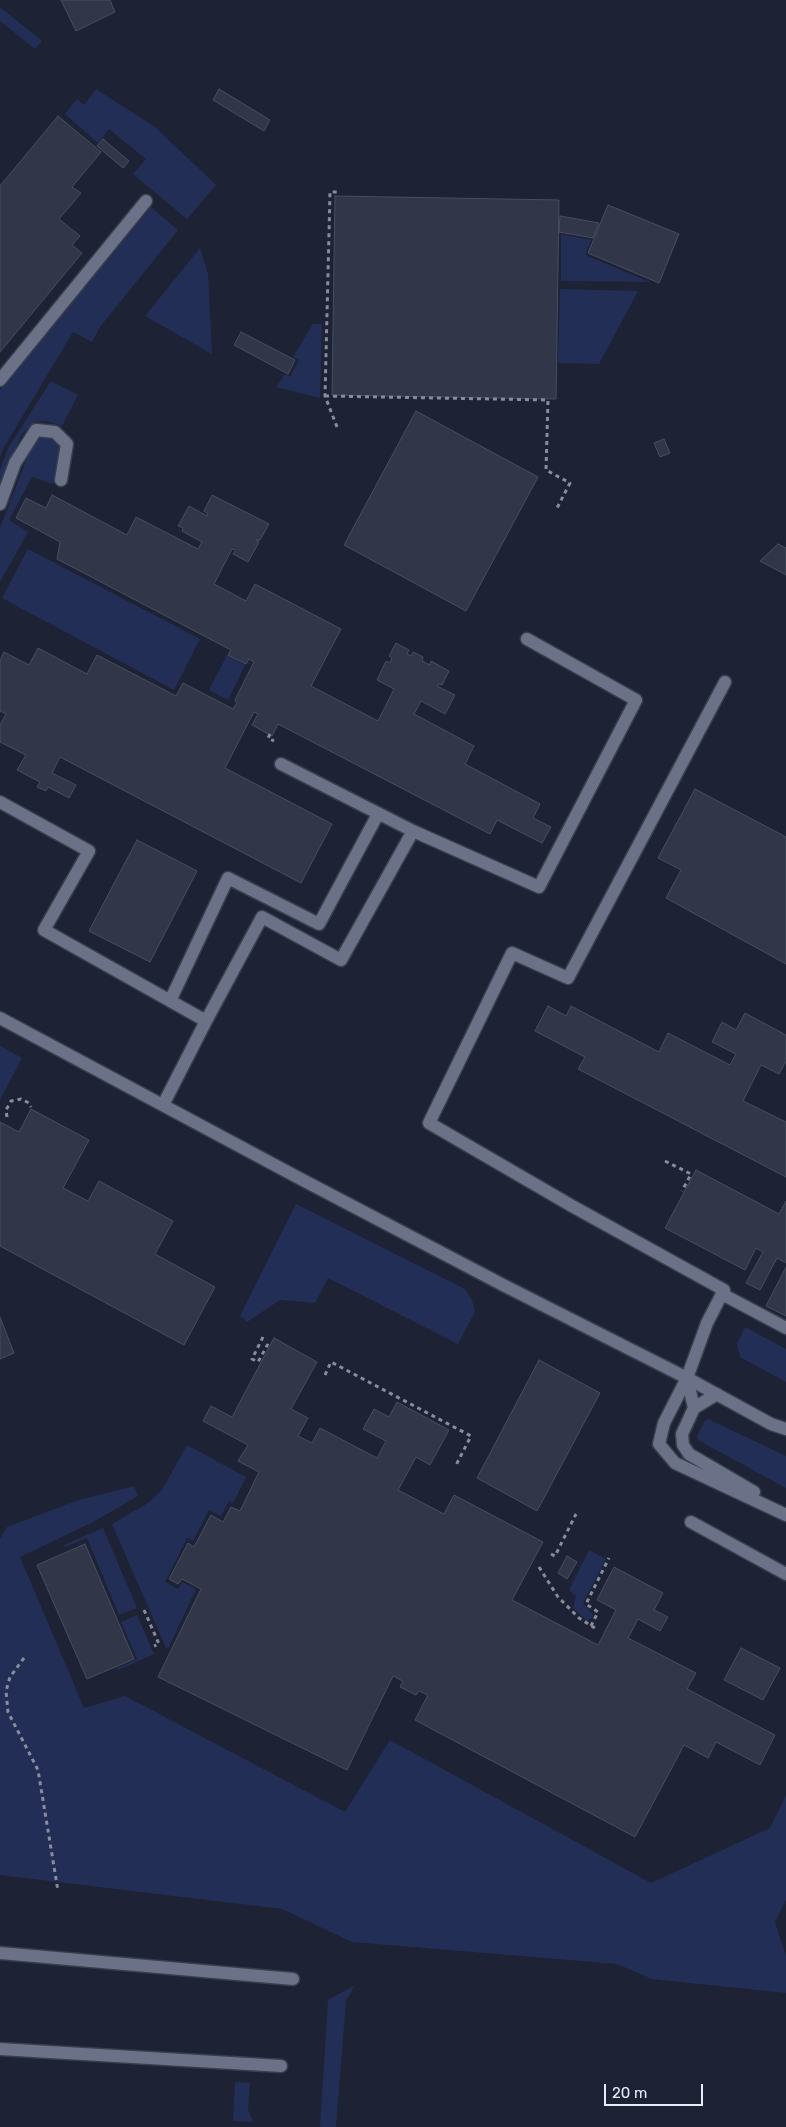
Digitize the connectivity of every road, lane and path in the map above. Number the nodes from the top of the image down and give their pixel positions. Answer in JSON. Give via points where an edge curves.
{"nodes":[{"id":1,"x":338,"y":192,"type":"dead end"},
{"id":2,"x":146,"y":201,"type":"dead end"},
{"id":3,"x":0,"y":380,"type":"edge"},
{"id":4,"x":325,"y":396,"type":"junction"},
{"id":5,"x":336,"y":427,"type":"dead end"},
{"id":6,"x":61,"y":480,"type":"dead end"},
{"id":7,"x":0,"y":504,"type":"edge"},
{"id":8,"x":557,"y":508,"type":"dead end"},
{"id":9,"x":527,"y":639,"type":"dead end"},
{"id":10,"x":725,"y":682,"type":"dead end"},
{"id":11,"x":281,"y":764,"type":"dead end"},
{"id":12,"x":0,"y":802,"type":"edge"},
{"id":13,"x":378,"y":814,"type":"junction"},
{"id":14,"x":413,"y":831,"type":"junction"},
{"id":15,"x":170,"y":1001,"type":"junction"},
{"id":16,"x":0,"y":1018,"type":"edge"},
{"id":17,"x":206,"y":1021,"type":"junction"},
{"id":18,"x":163,"y":1105,"type":"junction"},
{"id":19,"x":31,"y":1107,"type":"dead end"},
{"id":20,"x":7,"y":1117,"type":"dead end"},
{"id":21,"x":665,"y":1161,"type":"dead end"},
{"id":22,"x":682,"y":1191,"type":"dead end"},
{"id":23,"x":722,"y":1294,"type":"junction"},
{"id":24,"x":786,"y":1328,"type":"edge"},
{"id":25,"x":263,"y":1337,"type":"dead end"},
{"id":26,"x":269,"y":1342,"type":"dead end"},
{"id":27,"x":324,"y":1375,"type":"dead end"},
{"id":28,"x":687,"y":1378,"type":"junction"},
{"id":29,"x":717,"y":1394,"type":"junction"},
{"id":30,"x":694,"y":1408,"type":"junction"},
{"id":31,"x":786,"y":1430,"type":"edge"},
{"id":32,"x":455,"y":1467,"type":"dead end"},
{"id":33,"x":786,"y":1510,"type":"edge"},
{"id":34,"x":576,"y":1514,"type":"dead end"},
{"id":35,"x":786,"y":1515,"type":"edge"},
{"id":36,"x":691,"y":1522,"type":"dead end"},
{"id":37,"x":551,"y":1554,"type":"dead end"},
{"id":38,"x":610,"y":1558,"type":"dead end"},
{"id":39,"x":539,"y":1567,"type":"dead end"},
{"id":40,"x":786,"y":1574,"type":"edge"},
{"id":41,"x":144,"y":1610,"type":"dead end"},
{"id":42,"x":591,"y":1626,"type":"junction"},
{"id":43,"x":598,"y":1630,"type":"dead end"},
{"id":44,"x":154,"y":1646,"type":"dead end"},
{"id":45,"x":24,"y":1658,"type":"dead end"},
{"id":46,"x":58,"y":1891,"type":"dead end"},
{"id":47,"x":0,"y":1953,"type":"edge"},
{"id":48,"x":294,"y":1979,"type":"dead end"},
{"id":49,"x":0,"y":2049,"type":"edge"},
{"id":50,"x":281,"y":2066,"type":"dead end"}],
"edges":[{"from":1,"to":4,"type":"path","via":[[330,192]]},
{"from":2,"to":3,"type":"lane"},
{"from":4,"to":5,"type":"path"},
{"from":4,"to":8,"type":"path","via":[[548,400],[546,470],[570,483]]},
{"from":6,"to":7,"type":"lane","via":[[67,444],[55,432],[36,430],[16,463]]},
{"from":9,"to":14,"type":"lane","via":[[636,700],[539,887]]},
{"from":10,"to":23,"type":"lane","via":[[568,978],[512,953],[429,1123],[724,1290]]},
{"from":11,"to":13,"type":"lane"},
{"from":12,"to":15,"type":"lane","via":[[89,851],[44,930]]},
{"from":13,"to":14,"type":"lane"},
{"from":13,"to":15,"type":"lane","via":[[318,924],[228,878]]},
{"from":14,"to":17,"type":"lane","via":[[341,960],[262,917]]},
{"from":15,"to":17,"type":"lane"},
{"from":16,"to":18,"type":"lane"},
{"from":17,"to":18,"type":"lane"},
{"from":18,"to":28,"type":"lane"},
{"from":19,"to":20,"type":"path","via":[[22,1099],[11,1101],[6,1110]]},
{"from":21,"to":22,"type":"path","via":[[691,1174]]},
{"from":23,"to":24,"type":"lane"},
{"from":23,"to":28,"type":"lane","via":[[707,1323]]},
{"from":25,"to":26,"type":"path","via":[[252,1359],[258,1362]]},
{"from":27,"to":32,"type":"path","via":[[331,1362],[471,1436]]},
{"from":28,"to":29,"type":"lane"},
{"from":28,"to":30,"type":"lane"},
{"from":28,"to":35,"type":"lane","via":[[664,1424],[659,1444],[675,1463]]},
{"from":29,"to":30,"type":"lane"},
{"from":29,"to":31,"type":"lane"},
{"from":30,"to":33,"type":"lane","via":[[682,1434],[682,1445],[689,1454]]},
{"from":34,"to":37,"type":"path","via":[[555,1556]]},
{"from":36,"to":40,"type":"lane"},
{"from":38,"to":42,"type":"path","via":[[586,1604],[598,1612]]},
{"from":39,"to":42,"type":"path","via":[[558,1597]]},
{"from":41,"to":44,"type":"path","via":[[160,1644]]},
{"from":42,"to":43,"type":"path"},
{"from":45,"to":46,"type":"path","via":[[10,1677],[6,1691],[8,1712],[38,1770]]},
{"from":47,"to":48,"type":"lane"},
{"from":49,"to":50,"type":"lane"}]}
